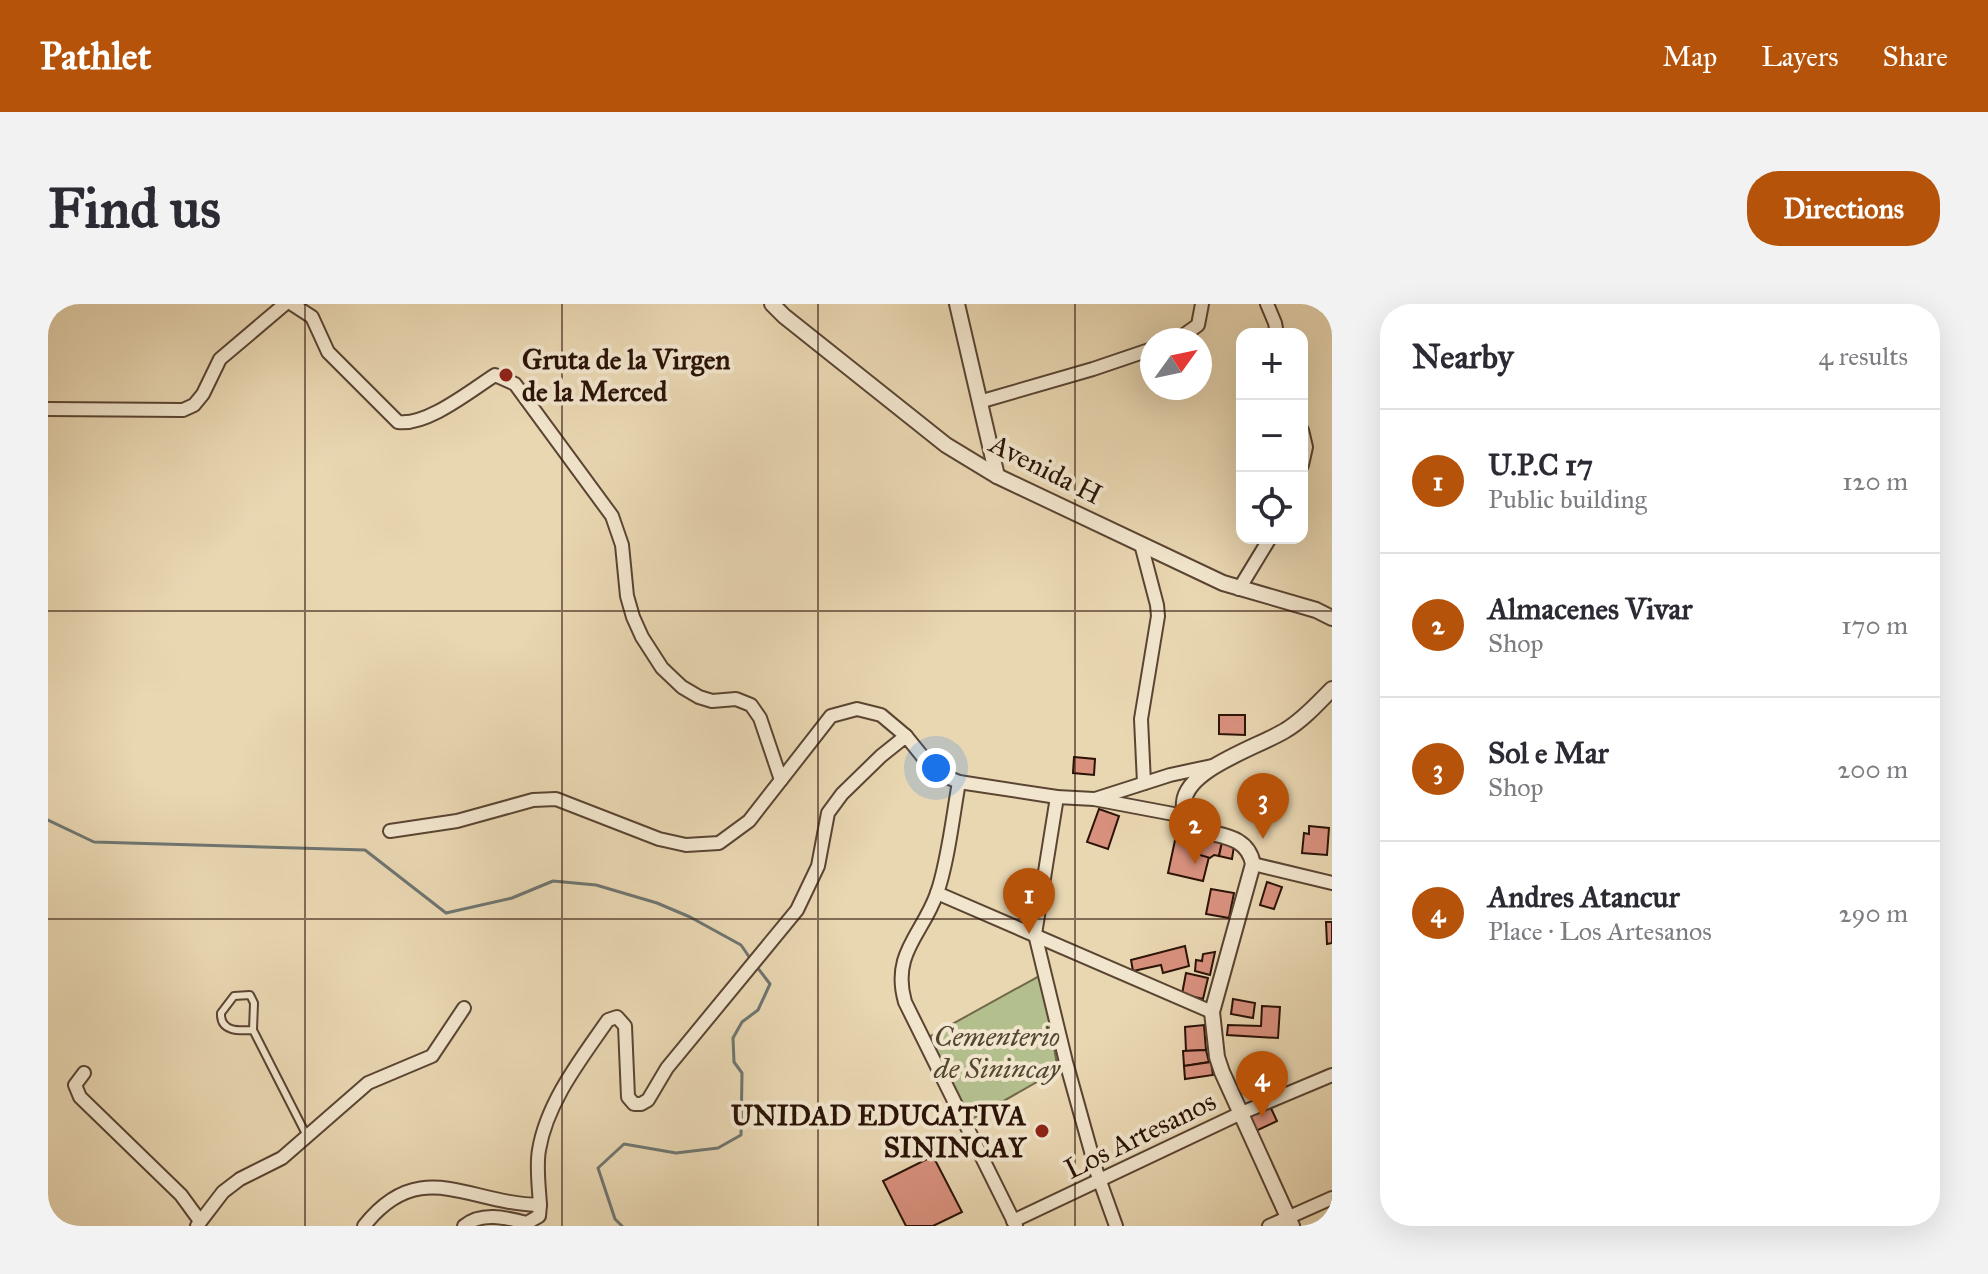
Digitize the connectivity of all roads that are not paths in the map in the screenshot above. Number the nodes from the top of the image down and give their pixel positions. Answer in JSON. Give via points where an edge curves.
{"nodes":[{"id":1,"x":285,"y":304,"type":"edge"},
{"id":2,"x":292,"y":304,"type":"edge"},
{"id":3,"x":772,"y":304,"type":"edge"},
{"id":4,"x":957,"y":304,"type":"edge"},
{"id":5,"x":1202,"y":304,"type":"edge"},
{"id":6,"x":1267,"y":304,"type":"edge"},
{"id":7,"x":1194,"y":328,"type":"edge"},
{"id":8,"x":1276,"y":328,"type":"edge"},
{"id":9,"x":1140,"y":353,"type":"edge"},
{"id":10,"x":979,"y":402,"type":"junction"},
{"id":11,"x":48,"y":409,"type":"edge"},
{"id":12,"x":997,"y":476,"type":"junction"},
{"id":13,"x":1141,"y":544,"type":"junction"},
{"id":14,"x":1266,"y":544,"type":"edge"},
{"id":15,"x":1239,"y":589,"type":"junction"},
{"id":16,"x":1332,"y":618,"type":"edge"},
{"id":17,"x":1332,"y":689,"type":"edge"},
{"id":18,"x":906,"y":736,"type":"junction"},
{"id":19,"x":1216,"y":766,"type":"junction"},
{"id":20,"x":781,"y":780,"type":"junction"},
{"id":21,"x":959,"y":782,"type":"junction"},
{"id":22,"x":1144,"y":783,"type":"junction"},
{"id":23,"x":1057,"y":797,"type":"junction"},
{"id":24,"x":1094,"y":799,"type":"junction"},
{"id":25,"x":1184,"y":816,"type":"junction"},
{"id":26,"x":390,"y":831,"type":"dead end"},
{"id":27,"x":1253,"y":864,"type":"junction"},
{"id":28,"x":1332,"y":883,"type":"edge"},
{"id":29,"x":937,"y":893,"type":"junction"},
{"id":30,"x":1035,"y":934,"type":"junction"},
{"id":31,"x":464,"y":1008,"type":"dead end"},
{"id":32,"x":1212,"y":1012,"type":"junction"},
{"id":33,"x":253,"y":1030,"type":"junction"},
{"id":34,"x":84,"y":1073,"type":"dead end"},
{"id":35,"x":1332,"y":1075,"type":"edge"},
{"id":36,"x":1239,"y":1114,"type":"junction"},
{"id":37,"x":307,"y":1136,"type":"junction"},
{"id":38,"x":1101,"y":1181,"type":"junction"},
{"id":39,"x":1332,"y":1198,"type":"edge"},
{"id":40,"x":540,"y":1205,"type":"junction"},
{"id":41,"x":1290,"y":1222,"type":"edge"},
{"id":42,"x":198,"y":1223,"type":"edge"},
{"id":43,"x":1014,"y":1224,"type":"edge"},
{"id":44,"x":364,"y":1226,"type":"edge"},
{"id":45,"x":464,"y":1226,"type":"edge"},
{"id":46,"x":1116,"y":1226,"type":"edge"},
{"id":47,"x":1269,"y":1226,"type":"edge"}],
"edges":[{"from":1,"to":11,"type":"street","via":[[220,359],[203,394],[183,410]]},
{"from":2,"to":20,"type":"street","via":[[312,317],[328,352],[398,422],[422,420],[495,375],[515,384],[612,516],[633,617],[662,668],[699,697],[751,705]]},
{"from":3,"to":12,"type":"street","name":"Avenida H","via":[[946,445]]},
{"from":4,"to":10,"type":"street"},
{"from":5,"to":7,"type":"street"},
{"from":6,"to":8,"type":"street"},
{"from":9,"to":10,"type":"street"},
{"from":10,"to":12,"type":"street"},
{"from":12,"to":13,"type":"street","name":"Avenida H"},
{"from":13,"to":15,"type":"street","name":"Avenida H"},
{"from":13,"to":22,"type":"street","via":[[1158,616],[1141,719]]},
{"from":14,"to":15,"type":"street"},
{"from":15,"to":16,"type":"street","name":"Avenida H"},
{"from":17,"to":19,"type":"street","via":[[1287,730]]},
{"from":18,"to":20,"type":"street","via":[[881,715],[857,709],[831,716]]},
{"from":18,"to":21,"type":"street","via":[[935,769]]},
{"from":18,"to":40,"type":"street","via":[[828,813],[818,866],[797,910],[641,1104],[628,1097],[625,1026],[617,1017],[608,1020],[545,1122],[538,1153]]},
{"from":19,"to":22,"type":"street"},
{"from":19,"to":25,"type":"street","via":[[1191,786],[1184,798]]},
{"from":20,"to":26,"type":"street","via":[[749,821],[719,843],[686,845],[659,839],[556,799]]},
{"from":21,"to":23,"type":"street"},
{"from":21,"to":29,"type":"street"},
{"from":22,"to":24,"type":"street"},
{"from":23,"to":24,"type":"street"},
{"from":23,"to":30,"type":"street"},
{"from":24,"to":25,"type":"street"},
{"from":25,"to":27,"type":"street","via":[[1194,828],[1240,841]]},
{"from":27,"to":28,"type":"street"},
{"from":27,"to":32,"type":"street"},
{"from":29,"to":30,"type":"street"},
{"from":29,"to":43,"type":"street","via":[[905,952],[900,986]]},
{"from":30,"to":32,"type":"street"},
{"from":30,"to":38,"type":"street"},
{"from":31,"to":37,"type":"street","via":[[432,1056],[368,1083]]},
{"from":32,"to":36,"type":"street","via":[[1217,1057]]},
{"from":33,"to":33,"type":"lane","via":[[250,995],[234,996],[221,1013],[223,1024]]},
{"from":33,"to":37,"type":"lane"},
{"from":34,"to":42,"type":"street","via":[[75,1085],[80,1097],[172,1186]]},
{"from":35,"to":36,"type":"street","name":"Los Artesanos"},
{"from":36,"to":38,"type":"street","name":"Los Artesanos"},
{"from":36,"to":41,"type":"street"},
{"from":37,"to":42,"type":"street","via":[[282,1158],[223,1192]]},
{"from":38,"to":43,"type":"street","name":"Los Artesanos"},
{"from":38,"to":46,"type":"street"},
{"from":39,"to":41,"type":"street"},
{"from":40,"to":44,"type":"street","via":[[417,1187],[395,1195]]},
{"from":40,"to":45,"type":"street","via":[[539,1216],[527,1223],[496,1216]]},
{"from":41,"to":47,"type":"street"}]}
